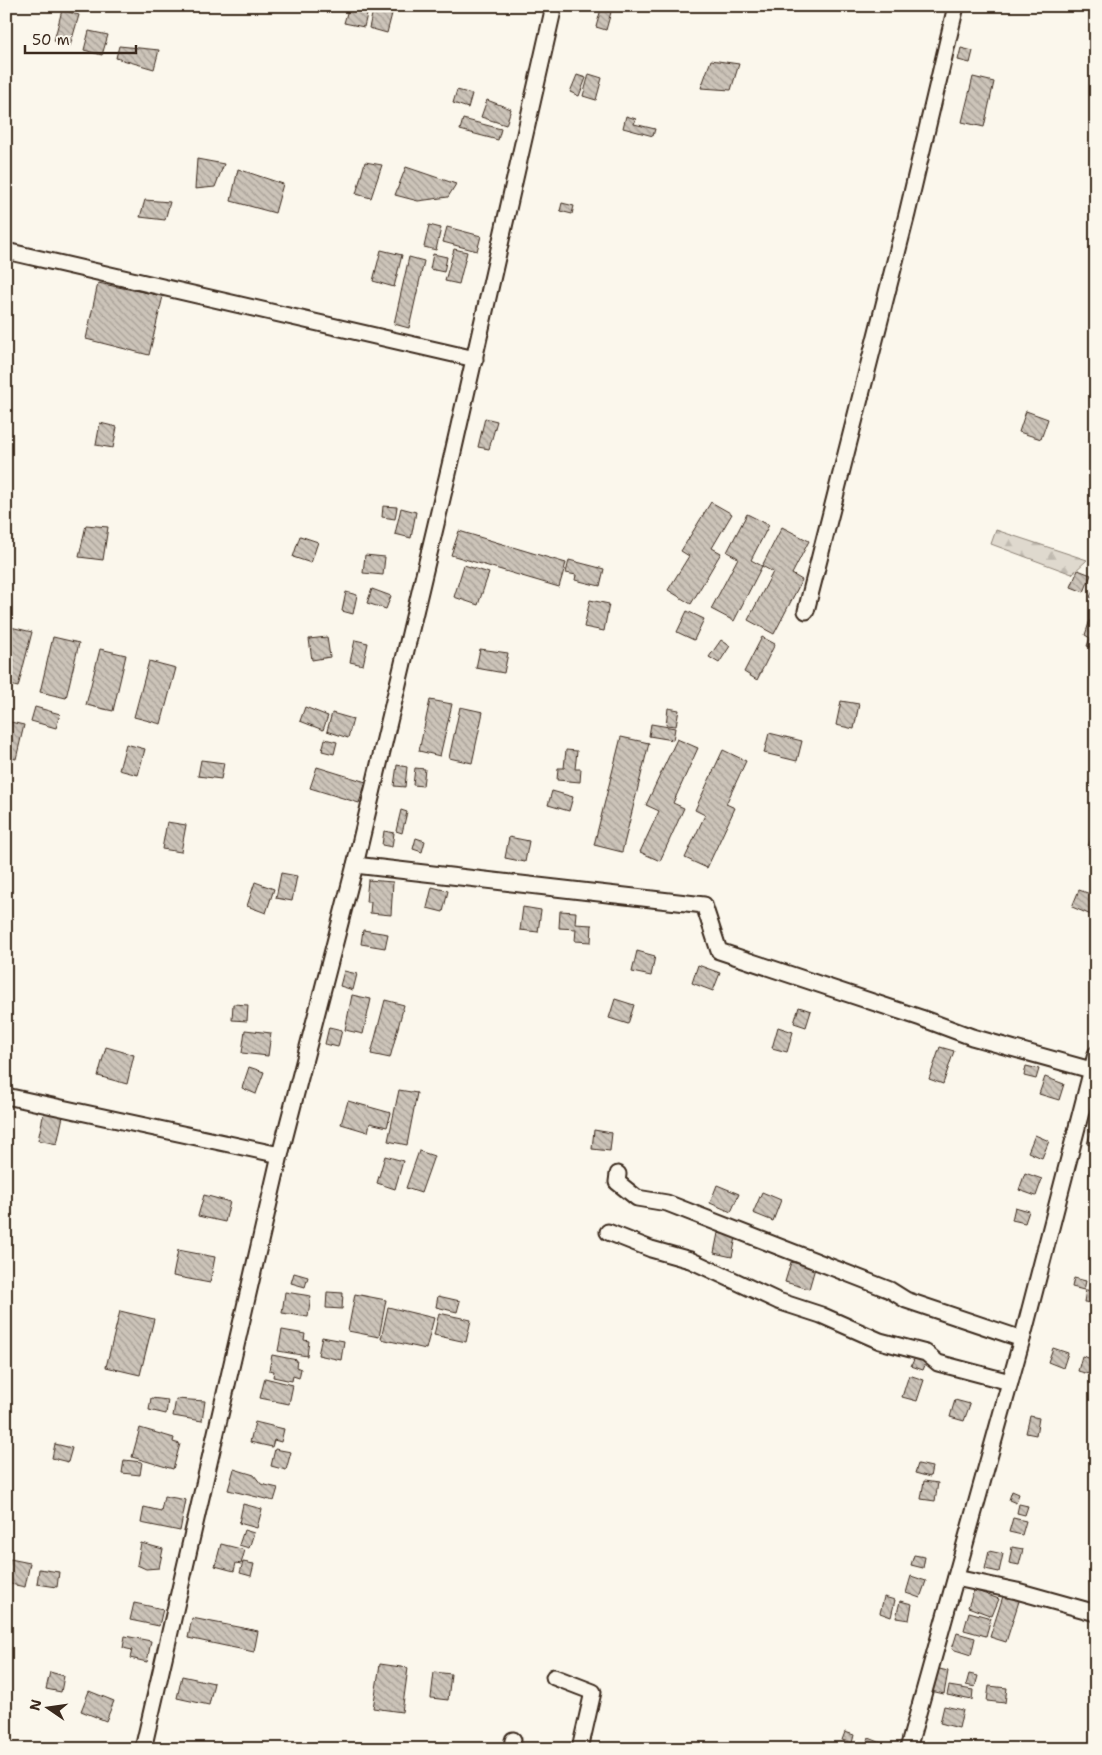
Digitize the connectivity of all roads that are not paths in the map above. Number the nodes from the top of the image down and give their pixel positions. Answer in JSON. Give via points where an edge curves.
{"nodes":[{"id":1,"x":554,"y":6,"type":"edge"},
{"id":2,"x":956,"y":6,"type":"edge"},
{"id":3,"x":6,"y":252,"type":"edge"},
{"id":4,"x":475,"y":359,"type":"junction"},
{"id":5,"x":806,"y":612,"type":"dead end"},
{"id":6,"x":355,"y":865,"type":"junction"},
{"id":7,"x":1096,"y":1054,"type":"edge"},
{"id":8,"x":1092,"y":1070,"type":"junction"},
{"id":9,"x":1091,"y":1090,"type":"edge"},
{"id":10,"x":6,"y":1096,"type":"edge"},
{"id":11,"x":280,"y":1155,"type":"junction"},
{"id":12,"x":618,"y":1174,"type":"dead end"},
{"id":13,"x":608,"y":1232,"type":"dead end"},
{"id":14,"x":1022,"y":1339,"type":"junction"},
{"id":15,"x":1010,"y":1382,"type":"junction"},
{"id":16,"x":956,"y":1578,"type":"junction"},
{"id":17,"x":1096,"y":1613,"type":"edge"},
{"id":18,"x":554,"y":1677,"type":"dead end"},
{"id":19,"x":142,"y":1749,"type":"edge"},
{"id":20,"x":580,"y":1749,"type":"edge"},
{"id":21,"x":908,"y":1749,"type":"edge"}],
"edges":[{"from":1,"to":4,"type":"street"},
{"from":2,"to":5,"type":"street"},
{"from":3,"to":4,"type":"street"},
{"from":4,"to":6,"type":"street"},
{"from":6,"to":8,"type":"street","via":[[704,905],[720,951],[972,1037]]},
{"from":6,"to":11,"type":"street"},
{"from":7,"to":8,"type":"street"},
{"from":8,"to":9,"type":"street"},
{"from":9,"to":14,"type":"street"},
{"from":10,"to":11,"type":"street"},
{"from":11,"to":19,"type":"street"},
{"from":12,"to":14,"type":"street","via":[[616,1182],[637,1198],[667,1203],[890,1290],[906,1300]]},
{"from":13,"to":15,"type":"street","via":[[690,1260],[778,1301],[880,1341],[926,1353],[938,1363]]},
{"from":14,"to":15,"type":"street"},
{"from":15,"to":16,"type":"street"},
{"from":16,"to":17,"type":"street"},
{"from":16,"to":21,"type":"street"},
{"from":18,"to":20,"type":"street","via":[[593,1692]]}]}
